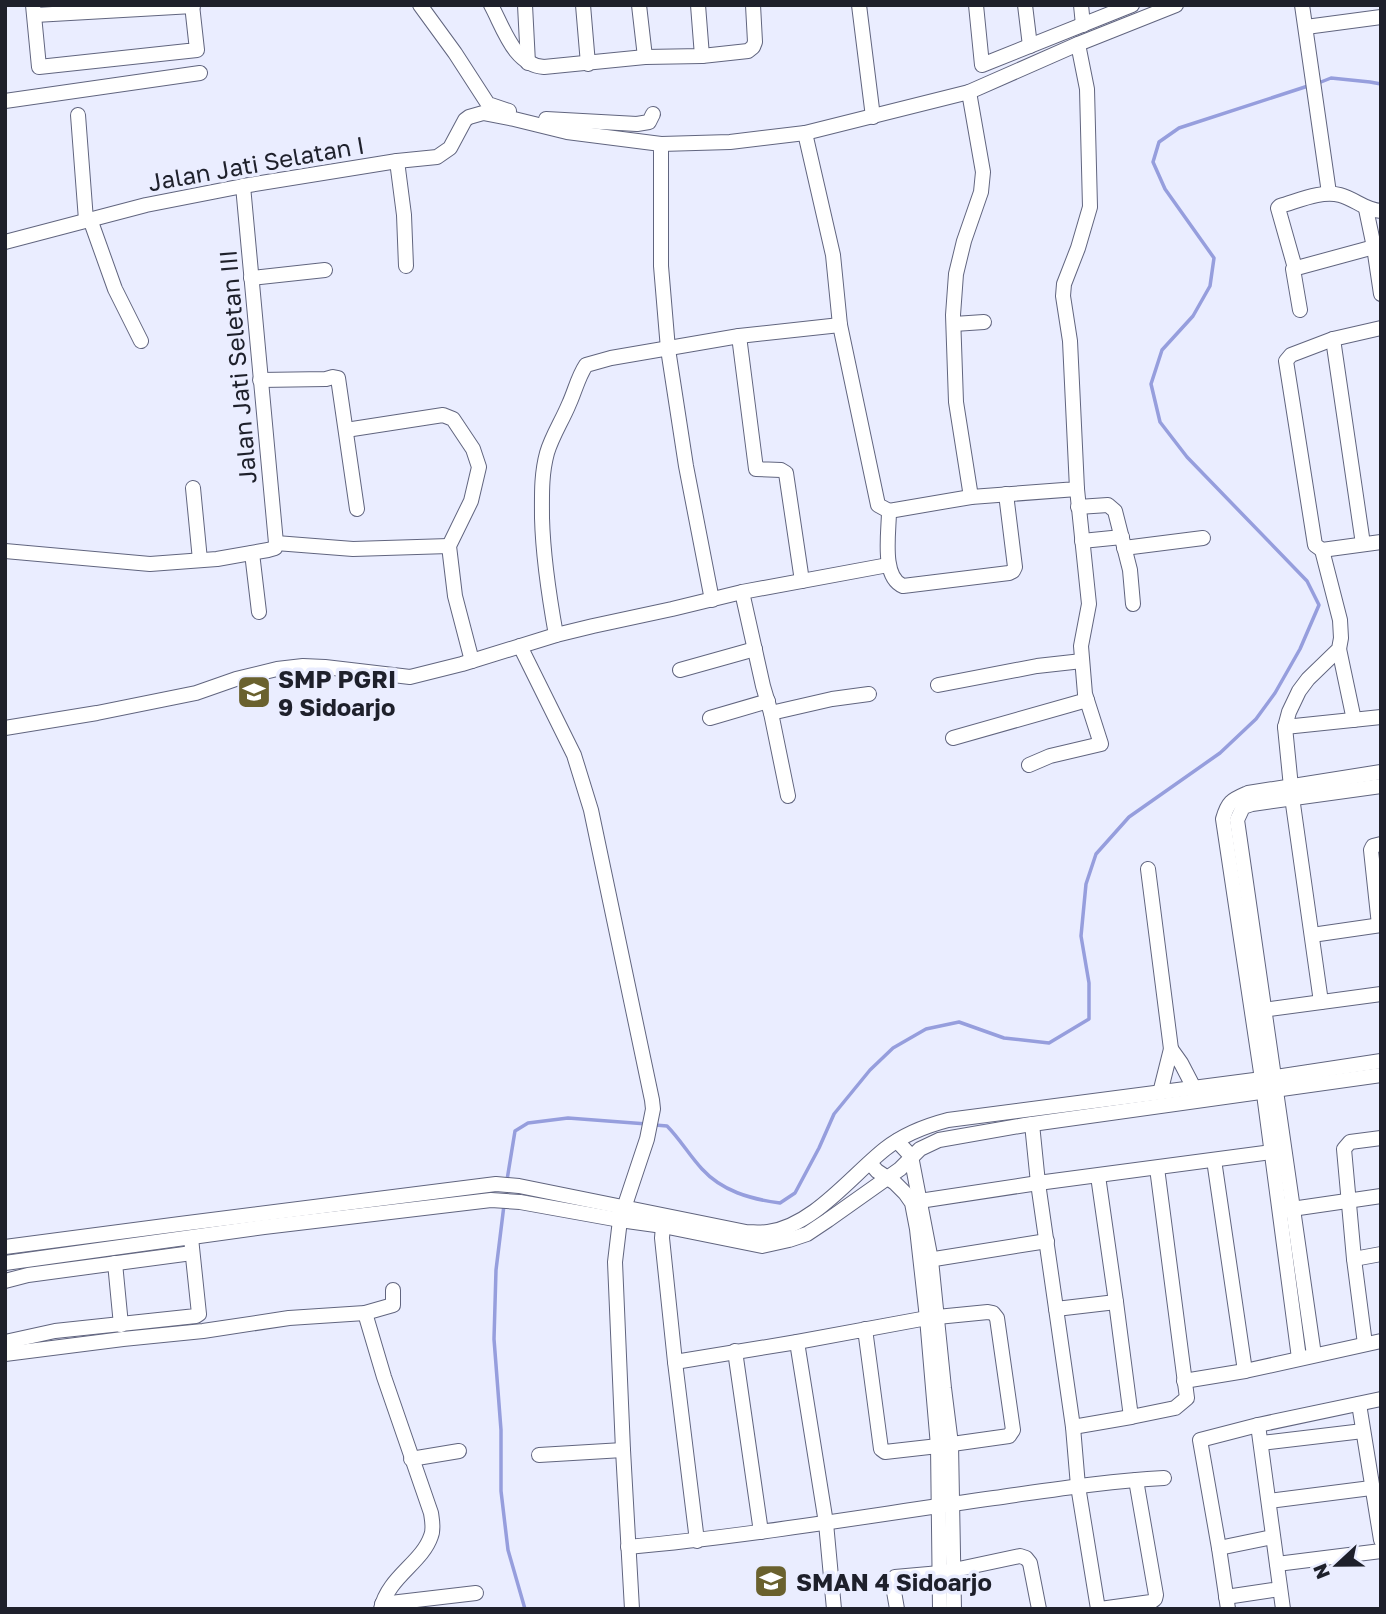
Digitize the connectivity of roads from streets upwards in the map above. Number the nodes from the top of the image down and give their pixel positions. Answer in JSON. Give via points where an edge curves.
{"nodes":[{"id":1,"x":420,"y":5,"type":"edge"},
{"id":2,"x":491,"y":5,"type":"edge"},
{"id":3,"x":525,"y":5,"type":"edge"},
{"id":4,"x":583,"y":5,"type":"edge"},
{"id":5,"x":639,"y":5,"type":"edge"},
{"id":6,"x":698,"y":5,"type":"edge"},
{"id":7,"x":753,"y":5,"type":"edge"},
{"id":8,"x":859,"y":5,"type":"edge"},
{"id":9,"x":976,"y":5,"type":"edge"},
{"id":10,"x":1026,"y":5,"type":"edge"},
{"id":11,"x":1081,"y":5,"type":"edge"},
{"id":12,"x":1132,"y":5,"type":"edge"},
{"id":13,"x":1176,"y":5,"type":"edge"},
{"id":14,"x":1302,"y":5,"type":"edge"},
{"id":15,"x":192,"y":6,"type":"edge"},
{"id":16,"x":34,"y":10,"type":"edge"},
{"id":17,"x":1381,"y":17,"type":"edge"},
{"id":18,"x":1083,"y":25,"type":"junction"},
{"id":19,"x":1306,"y":27,"type":"junction"},
{"id":20,"x":1078,"y":44,"type":"junction"},
{"id":21,"x":1030,"y":46,"type":"junction"},
{"id":22,"x":702,"y":56,"type":"junction"},
{"id":23,"x":645,"y":57,"type":"junction"},
{"id":24,"x":528,"y":63,"type":"junction"},
{"id":25,"x":588,"y":64,"type":"junction"},
{"id":26,"x":200,"y":73,"type":"dead end"},
{"id":27,"x":969,"y":92,"type":"junction"},
{"id":28,"x":5,"y":101,"type":"edge"},
{"id":29,"x":653,"y":114,"type":"dead end"},
{"id":30,"x":78,"y":115,"type":"dead end"},
{"id":31,"x":873,"y":117,"type":"junction"},
{"id":32,"x":805,"y":133,"type":"junction"},
{"id":33,"x":661,"y":144,"type":"junction"},
{"id":34,"x":397,"y":161,"type":"junction"},
{"id":35,"x":243,"y":186,"type":"junction"},
{"id":36,"x":1328,"y":193,"type":"junction"},
{"id":37,"x":1366,"y":209,"type":"junction"},
{"id":38,"x":1381,"y":211,"type":"edge"},
{"id":39,"x":88,"y":220,"type":"junction"},
{"id":40,"x":5,"y":242,"type":"edge"},
{"id":41,"x":1374,"y":247,"type":"junction"},
{"id":42,"x":406,"y":266,"type":"dead end"},
{"id":43,"x":1295,"y":268,"type":"junction"},
{"id":44,"x":325,"y":270,"type":"dead end"},
{"id":45,"x":251,"y":278,"type":"junction"},
{"id":46,"x":1381,"y":293,"type":"edge"},
{"id":47,"x":1300,"y":310,"type":"dead end"},
{"id":48,"x":984,"y":322,"type":"dead end"},
{"id":49,"x":954,"y":324,"type":"junction"},
{"id":50,"x":840,"y":325,"type":"junction"},
{"id":51,"x":1381,"y":328,"type":"edge"},
{"id":52,"x":739,"y":336,"type":"junction"},
{"id":53,"x":1333,"y":340,"type":"junction"},
{"id":54,"x":141,"y":341,"type":"dead end"},
{"id":55,"x":668,"y":349,"type":"junction"},
{"id":56,"x":260,"y":380,"type":"junction"},
{"id":57,"x":345,"y":430,"type":"junction"},
{"id":58,"x":193,"y":488,"type":"dead end"},
{"id":59,"x":1077,"y":489,"type":"junction"},
{"id":60,"x":1006,"y":494,"type":"junction"},
{"id":61,"x":971,"y":497,"type":"junction"},
{"id":62,"x":1078,"y":507,"type":"junction"},
{"id":63,"x":357,"y":509,"type":"dead end"},
{"id":64,"x":889,"y":511,"type":"junction"},
{"id":65,"x":1203,"y":538,"type":"dead end"},
{"id":66,"x":1082,"y":541,"type":"junction"},
{"id":67,"x":1381,"y":542,"type":"edge"},
{"id":68,"x":276,"y":543,"type":"junction"},
{"id":69,"x":1123,"y":543,"type":"junction"},
{"id":70,"x":1363,"y":544,"type":"junction"},
{"id":71,"x":449,"y":546,"type":"junction"},
{"id":72,"x":1322,"y":550,"type":"junction"},
{"id":73,"x":5,"y":551,"type":"edge"},
{"id":74,"x":251,"y":553,"type":"junction"},
{"id":75,"x":200,"y":560,"type":"junction"},
{"id":76,"x":888,"y":565,"type":"junction"},
{"id":77,"x":802,"y":581,"type":"junction"},
{"id":78,"x":743,"y":592,"type":"junction"},
{"id":79,"x":712,"y":600,"type":"junction"},
{"id":80,"x":1133,"y":604,"type":"dead end"},
{"id":81,"x":259,"y":612,"type":"dead end"},
{"id":82,"x":556,"y":635,"type":"junction"},
{"id":83,"x":520,"y":646,"type":"junction"},
{"id":84,"x":755,"y":649,"type":"junction"},
{"id":85,"x":1339,"y":649,"type":"junction"},
{"id":86,"x":472,"y":661,"type":"junction"},
{"id":87,"x":1082,"y":661,"type":"junction"},
{"id":88,"x":680,"y":670,"type":"dead end"},
{"id":89,"x":938,"y":685,"type":"dead end"},
{"id":90,"x":869,"y":694,"type":"dead end"},
{"id":91,"x":1087,"y":700,"type":"junction"},
{"id":92,"x":770,"y":707,"type":"junction"},
{"id":93,"x":1381,"y":717,"type":"edge"},
{"id":94,"x":710,"y":718,"type":"dead end"},
{"id":95,"x":1354,"y":720,"type":"junction"},
{"id":96,"x":1285,"y":727,"type":"junction"},
{"id":97,"x":5,"y":728,"type":"edge"},
{"id":98,"x":953,"y":738,"type":"dead end"},
{"id":99,"x":1029,"y":765,"type":"dead end"},
{"id":100,"x":1381,"y":772,"type":"edge"},
{"id":101,"x":1381,"y":786,"type":"edge"},
{"id":102,"x":1292,"y":792,"type":"junction"},
{"id":103,"x":788,"y":796,"type":"dead end"},
{"id":104,"x":1381,"y":844,"type":"edge"},
{"id":105,"x":1148,"y":869,"type":"dead end"},
{"id":106,"x":1380,"y":925,"type":"edge"},
{"id":107,"x":1312,"y":935,"type":"junction"},
{"id":108,"x":1381,"y":994,"type":"edge"},
{"id":109,"x":1321,"y":1002,"type":"junction"},
{"id":110,"x":1263,"y":1010,"type":"junction"},
{"id":111,"x":1171,"y":1049,"type":"junction"},
{"id":112,"x":1381,"y":1061,"type":"edge"},
{"id":113,"x":1381,"y":1075,"type":"edge"},
{"id":114,"x":1269,"y":1085,"type":"junction"},
{"id":115,"x":1194,"y":1088,"type":"junction"},
{"id":116,"x":1160,"y":1093,"type":"junction"},
{"id":117,"x":1048,"y":1115,"type":"junction"},
{"id":118,"x":1027,"y":1120,"type":"junction"},
{"id":119,"x":1381,"y":1138,"type":"edge"},
{"id":120,"x":897,"y":1140,"type":"junction"},
{"id":121,"x":1272,"y":1152,"type":"junction"},
{"id":122,"x":911,"y":1156,"type":"junction"},
{"id":123,"x":1214,"y":1160,"type":"junction"},
{"id":124,"x":870,"y":1163,"type":"junction"},
{"id":125,"x":1157,"y":1168,"type":"junction"},
{"id":126,"x":1098,"y":1176,"type":"junction"},
{"id":127,"x":887,"y":1177,"type":"junction"},
{"id":128,"x":1038,"y":1183,"type":"junction"},
{"id":129,"x":446,"y":1189,"type":"junction"},
{"id":130,"x":1381,"y":1196,"type":"edge"},
{"id":131,"x":1348,"y":1200,"type":"junction"},
{"id":132,"x":916,"y":1202,"type":"junction"},
{"id":133,"x":448,"y":1205,"type":"junction"},
{"id":134,"x":1287,"y":1210,"type":"junction"},
{"id":135,"x":622,"y":1213,"type":"junction"},
{"id":136,"x":264,"y":1220,"type":"junction"},
{"id":137,"x":180,"y":1224,"type":"junction"},
{"id":138,"x":679,"y":1224,"type":"junction"},
{"id":139,"x":663,"y":1226,"type":"junction"},
{"id":140,"x":709,"y":1230,"type":"junction"},
{"id":141,"x":1047,"y":1241,"type":"junction"},
{"id":142,"x":188,"y":1243,"type":"junction"},
{"id":143,"x":5,"y":1247,"type":"edge"},
{"id":144,"x":1381,"y":1254,"type":"edge"},
{"id":145,"x":1354,"y":1259,"type":"junction"},
{"id":146,"x":926,"y":1260,"type":"junction"},
{"id":147,"x":5,"y":1263,"type":"edge"},
{"id":148,"x":115,"y":1263,"type":"junction"},
{"id":149,"x":5,"y":1282,"type":"edge"},
{"id":150,"x":393,"y":1290,"type":"dead end"},
{"id":151,"x":1116,"y":1302,"type":"junction"},
{"id":152,"x":1056,"y":1309,"type":"junction"},
{"id":153,"x":365,"y":1313,"type":"junction"},
{"id":154,"x":932,"y":1317,"type":"junction"},
{"id":155,"x":121,"y":1325,"type":"junction"},
{"id":156,"x":865,"y":1329,"type":"junction"},
{"id":157,"x":1381,"y":1340,"type":"edge"},
{"id":158,"x":5,"y":1342,"type":"edge"},
{"id":159,"x":797,"y":1342,"type":"junction"},
{"id":160,"x":1366,"y":1344,"type":"junction"},
{"id":161,"x":735,"y":1351,"type":"junction"},
{"id":162,"x":5,"y":1354,"type":"edge"},
{"id":163,"x":1314,"y":1355,"type":"junction"},
{"id":164,"x":1299,"y":1358,"type":"junction"},
{"id":165,"x":675,"y":1362,"type":"junction"},
{"id":166,"x":1245,"y":1371,"type":"junction"},
{"id":167,"x":1184,"y":1381,"type":"junction"},
{"id":168,"x":1381,"y":1399,"type":"edge"},
{"id":169,"x":1359,"y":1404,"type":"junction"},
{"id":170,"x":1131,"y":1417,"type":"junction"},
{"id":171,"x":1258,"y":1425,"type":"junction"},
{"id":172,"x":1073,"y":1427,"type":"junction"},
{"id":173,"x":1363,"y":1431,"type":"junction"},
{"id":174,"x":1261,"y":1443,"type":"junction"},
{"id":175,"x":945,"y":1446,"type":"junction"},
{"id":176,"x":623,"y":1450,"type":"junction"},
{"id":177,"x":459,"y":1451,"type":"dead end"},
{"id":178,"x":539,"y":1455,"type":"dead end"},
{"id":179,"x":411,"y":1459,"type":"junction"},
{"id":180,"x":1164,"y":1478,"type":"dead end"},
{"id":181,"x":1136,"y":1480,"type":"junction"},
{"id":182,"x":1078,"y":1486,"type":"junction"},
{"id":183,"x":1371,"y":1488,"type":"junction"},
{"id":184,"x":1269,"y":1501,"type":"junction"},
{"id":185,"x":945,"y":1504,"type":"junction"},
{"id":186,"x":826,"y":1523,"type":"junction"},
{"id":187,"x":761,"y":1532,"type":"junction"},
{"id":188,"x":1272,"y":1537,"type":"junction"},
{"id":189,"x":1381,"y":1540,"type":"edge"},
{"id":190,"x":697,"y":1541,"type":"junction"},
{"id":191,"x":628,"y":1547,"type":"junction"},
{"id":192,"x":1219,"y":1548,"type":"junction"},
{"id":193,"x":1381,"y":1551,"type":"edge"},
{"id":194,"x":1277,"y":1564,"type":"junction"},
{"id":195,"x":946,"y":1571,"type":"junction"},
{"id":196,"x":1280,"y":1589,"type":"junction"},
{"id":197,"x":475,"y":1593,"type":"dead end"},
{"id":198,"x":1227,"y":1603,"type":"edge"},
{"id":199,"x":382,"y":1606,"type":"edge"},
{"id":200,"x":632,"y":1609,"type":"edge"},
{"id":201,"x":834,"y":1609,"type":"edge"},
{"id":202,"x":897,"y":1609,"type":"edge"},
{"id":203,"x":940,"y":1609,"type":"edge"},
{"id":204,"x":954,"y":1609,"type":"edge"},
{"id":205,"x":1039,"y":1609,"type":"edge"},
{"id":206,"x":1099,"y":1609,"type":"edge"},
{"id":207,"x":1283,"y":1609,"type":"edge"}],
"edges":[{"from":1,"to":29,"type":"street","via":[[488,103],[524,116],[582,122],[637,124],[649,122]]},
{"from":2,"to":24,"type":"street","via":[[518,54]]},
{"from":3,"to":24,"type":"street"},
{"from":4,"to":25,"type":"street"},
{"from":5,"to":23,"type":"street"},
{"from":6,"to":22,"type":"street"},
{"from":7,"to":22,"type":"street","via":[[753,47]]},
{"from":8,"to":31,"type":"street"},
{"from":9,"to":21,"type":"street","via":[[982,65]]},
{"from":10,"to":21,"type":"street"},
{"from":11,"to":18,"type":"street"},
{"from":12,"to":18,"type":"street"},
{"from":13,"to":20,"type":"street"},
{"from":14,"to":19,"type":"street"},
{"from":15,"to":16,"type":"street"},
{"from":15,"to":16,"type":"street","via":[[197,50],[39,67]]},
{"from":17,"to":19,"type":"street"},
{"from":18,"to":21,"type":"street"},
{"from":19,"to":36,"type":"street"},
{"from":20,"to":27,"type":"street"},
{"from":20,"to":59,"type":"street","via":[[1087,89],[1090,207],[1063,296],[1070,341]]},
{"from":22,"to":23,"type":"street"},
{"from":23,"to":25,"type":"street"},
{"from":24,"to":25,"type":"street","via":[[544,68]]},
{"from":26,"to":28,"type":"street"},
{"from":27,"to":31,"type":"street"},
{"from":27,"to":49,"type":"street","via":[[983,172],[956,274]]},
{"from":30,"to":39,"type":"street"},
{"from":31,"to":32,"type":"street"},
{"from":32,"to":33,"type":"street"},
{"from":32,"to":50,"type":"street","via":[[833,255]]},
{"from":33,"to":34,"type":"street","name":"Jalan Jati Selatan I","via":[[567,132],[482,113],[465,120],[450,148],[437,157]]},
{"from":33,"to":55,"type":"street","via":[[661,266]]},
{"from":34,"to":35,"type":"street","name":"Jalan Jati Selatan I"},
{"from":34,"to":42,"type":"street"},
{"from":35,"to":39,"type":"street","name":"Jalan Jati Selatan I"},
{"from":35,"to":45,"type":"street","name":"Jalan Jati Seletan III"},
{"from":36,"to":37,"type":"street"},
{"from":36,"to":43,"type":"street","via":[[1279,206]]},
{"from":37,"to":38,"type":"street"},
{"from":37,"to":41,"type":"street"},
{"from":39,"to":40,"type":"street","name":"Jalan Jati Selatan I"},
{"from":39,"to":54,"type":"street"},
{"from":41,"to":43,"type":"street"},
{"from":41,"to":46,"type":"street"},
{"from":43,"to":47,"type":"street"},
{"from":44,"to":45,"type":"street"},
{"from":45,"to":56,"type":"street","name":"Jalan Jati Seletan III"},
{"from":48,"to":49,"type":"street"},
{"from":49,"to":61,"type":"street","via":[[956,402]]},
{"from":50,"to":52,"type":"street"},
{"from":50,"to":64,"type":"street","via":[[878,505]]},
{"from":51,"to":53,"type":"street"},
{"from":52,"to":55,"type":"street"},
{"from":52,"to":77,"type":"street","via":[[756,469],[786,472]]},
{"from":53,"to":70,"type":"street"},
{"from":53,"to":72,"type":"street","via":[[1286,361],[1315,545]]},
{"from":55,"to":79,"type":"street"},
{"from":55,"to":82,"type":"street","via":[[586,365],[551,441],[541,496],[546,578]]},
{"from":56,"to":57,"type":"street","via":[[338,379]]},
{"from":56,"to":68,"type":"street","name":"Jalan Jati Seletan III"},
{"from":57,"to":63,"type":"street"},
{"from":57,"to":71,"type":"street","via":[[443,415],[453,419],[479,467],[471,501]]},
{"from":58,"to":75,"type":"street"},
{"from":59,"to":60,"type":"street"},
{"from":59,"to":62,"type":"street"},
{"from":60,"to":61,"type":"street"},
{"from":60,"to":76,"type":"street","via":[[1013,571],[903,586],[896,583]]},
{"from":61,"to":64,"type":"street"},
{"from":62,"to":66,"type":"street"},
{"from":62,"to":69,"type":"street","via":[[1112,507]]},
{"from":64,"to":76,"type":"street"},
{"from":65,"to":69,"type":"street"},
{"from":66,"to":69,"type":"street"},
{"from":66,"to":87,"type":"street","via":[[1089,604]]},
{"from":67,"to":70,"type":"street"},
{"from":68,"to":71,"type":"street","via":[[353,549]]},
{"from":68,"to":74,"type":"street","via":[[275,548]]},
{"from":69,"to":80,"type":"street"},
{"from":70,"to":72,"type":"street"},
{"from":71,"to":86,"type":"street","via":[[455,596]]},
{"from":72,"to":85,"type":"street","via":[[1340,620]]},
{"from":73,"to":75,"type":"street","via":[[150,564]]},
{"from":74,"to":75,"type":"street"},
{"from":74,"to":81,"type":"street"},
{"from":76,"to":77,"type":"street"},
{"from":77,"to":78,"type":"street"},
{"from":78,"to":79,"type":"street"},
{"from":78,"to":84,"type":"street"},
{"from":79,"to":82,"type":"street"},
{"from":82,"to":83,"type":"street"},
{"from":83,"to":86,"type":"street"},
{"from":83,"to":135,"type":"street","via":[[574,755],[591,810],[652,1100],[647,1139]]},
{"from":84,"to":88,"type":"street"},
{"from":84,"to":92,"type":"street"},
{"from":85,"to":95,"type":"street"},
{"from":85,"to":96,"type":"street","via":[[1299,691]]},
{"from":86,"to":97,"type":"street","via":[[410,677],[325,667],[277,669],[196,693]]},
{"from":87,"to":89,"type":"street"},
{"from":87,"to":91,"type":"street"},
{"from":90,"to":92,"type":"street"},
{"from":91,"to":98,"type":"street"},
{"from":91,"to":99,"type":"street","via":[[1101,744]]},
{"from":92,"to":94,"type":"street"},
{"from":92,"to":103,"type":"street"},
{"from":93,"to":95,"type":"street"},
{"from":95,"to":96,"type":"street"},
{"from":96,"to":102,"type":"street"},
{"from":100,"to":102,"type":"street"},
{"from":101,"to":102,"type":"street"},
{"from":102,"to":107,"type":"street"},
{"from":102,"to":110,"type":"street","via":[[1243,807],[1237,820]]},
{"from":102,"to":114,"type":"street","via":[[1248,793],[1232,800],[1223,819]]},
{"from":104,"to":106,"type":"street","via":[[1371,850]]},
{"from":105,"to":111,"type":"street"},
{"from":106,"to":107,"type":"street"},
{"from":107,"to":109,"type":"street"},
{"from":108,"to":109,"type":"street"},
{"from":109,"to":110,"type":"street"},
{"from":110,"to":114,"type":"street"},
{"from":111,"to":115,"type":"street"},
{"from":111,"to":116,"type":"street"},
{"from":112,"to":114,"type":"street"},
{"from":113,"to":114,"type":"street"},
{"from":114,"to":115,"type":"street"},
{"from":114,"to":117,"type":"street"},
{"from":114,"to":121,"type":"street"},
{"from":114,"to":134,"type":"street"},
{"from":115,"to":116,"type":"street"},
{"from":116,"to":117,"type":"street"},
{"from":117,"to":118,"type":"street"},
{"from":118,"to":120,"type":"street","via":[[939,1122]]},
{"from":118,"to":122,"type":"street","via":[[939,1140]]},
{"from":118,"to":128,"type":"street"},
{"from":119,"to":131,"type":"street","via":[[1345,1146]]},
{"from":120,"to":122,"type":"street"},
{"from":120,"to":124,"type":"street"},
{"from":121,"to":123,"type":"street"},
{"from":121,"to":134,"type":"street"},
{"from":122,"to":127,"type":"street"},
{"from":122,"to":132,"type":"street"},
{"from":123,"to":125,"type":"street"},
{"from":123,"to":166,"type":"street"},
{"from":124,"to":127,"type":"street"},
{"from":124,"to":140,"type":"street","via":[[815,1211],[783,1228],[766,1233]]},
{"from":125,"to":126,"type":"street"},
{"from":125,"to":167,"type":"street"},
{"from":126,"to":128,"type":"street"},
{"from":126,"to":151,"type":"street"},
{"from":127,"to":132,"type":"street"},
{"from":127,"to":140,"type":"street","via":[[807,1234],[789,1241],[762,1245]]},
{"from":128,"to":132,"type":"street"},
{"from":128,"to":141,"type":"street"},
{"from":129,"to":133,"type":"street"},
{"from":129,"to":135,"type":"street","via":[[519,1186]]},
{"from":129,"to":136,"type":"street"},
{"from":130,"to":131,"type":"street"},
{"from":131,"to":134,"type":"street"},
{"from":131,"to":145,"type":"street"},
{"from":132,"to":146,"type":"street"},
{"from":133,"to":135,"type":"street","via":[[491,1200]]},
{"from":133,"to":136,"type":"street"},
{"from":134,"to":163,"type":"street"},
{"from":134,"to":164,"type":"street"},
{"from":135,"to":138,"type":"street"},
{"from":135,"to":139,"type":"street"},
{"from":135,"to":176,"type":"street","via":[[615,1277]]},
{"from":136,"to":137,"type":"street"},
{"from":136,"to":142,"type":"street"},
{"from":137,"to":142,"type":"street"},
{"from":137,"to":143,"type":"street"},
{"from":138,"to":139,"type":"street"},
{"from":138,"to":140,"type":"street"},
{"from":139,"to":165,"type":"street"},
{"from":141,"to":146,"type":"street"},
{"from":141,"to":152,"type":"street"},
{"from":142,"to":147,"type":"street"},
{"from":142,"to":148,"type":"street"},
{"from":142,"to":155,"type":"street","via":[[199,1314]]},
{"from":144,"to":145,"type":"street"},
{"from":145,"to":160,"type":"street"},
{"from":146,"to":154,"type":"street"},
{"from":148,"to":149,"type":"street"},
{"from":148,"to":155,"type":"street"},
{"from":150,"to":153,"type":"street","via":[[393,1305]]},
{"from":151,"to":152,"type":"street"},
{"from":151,"to":170,"type":"street"},
{"from":152,"to":172,"type":"street"},
{"from":153,"to":162,"type":"street","via":[[289,1318]]},
{"from":153,"to":179,"type":"street"},
{"from":154,"to":156,"type":"street"},
{"from":154,"to":175,"type":"street"},
{"from":154,"to":175,"type":"street","via":[[988,1312],[997,1318],[1013,1430],[1009,1436]]},
{"from":155,"to":158,"type":"street","via":[[55,1331]]},
{"from":156,"to":159,"type":"street"},
{"from":156,"to":175,"type":"street","via":[[881,1449]]},
{"from":157,"to":160,"type":"street"},
{"from":159,"to":161,"type":"street"},
{"from":159,"to":186,"type":"street"},
{"from":160,"to":163,"type":"street"},
{"from":161,"to":165,"type":"street"},
{"from":161,"to":187,"type":"street"},
{"from":163,"to":164,"type":"street"},
{"from":164,"to":166,"type":"street"},
{"from":165,"to":190,"type":"street"},
{"from":166,"to":167,"type":"street"},
{"from":167,"to":170,"type":"street","via":[[1187,1398],[1182,1404]]},
{"from":168,"to":169,"type":"street"},
{"from":169,"to":171,"type":"street"},
{"from":169,"to":173,"type":"street"},
{"from":170,"to":172,"type":"street"},
{"from":171,"to":174,"type":"street"},
{"from":171,"to":192,"type":"street","via":[[1200,1440]]},
{"from":172,"to":182,"type":"street"},
{"from":173,"to":174,"type":"street"},
{"from":173,"to":183,"type":"street"},
{"from":174,"to":184,"type":"street"},
{"from":175,"to":185,"type":"street"},
{"from":176,"to":178,"type":"street"},
{"from":176,"to":191,"type":"street"},
{"from":177,"to":179,"type":"street"},
{"from":179,"to":199,"type":"street","via":[[431,1513],[432,1535],[390,1587]]},
{"from":180,"to":181,"type":"street"},
{"from":181,"to":182,"type":"street"},
{"from":181,"to":206,"type":"street","via":[[1155,1599]]},
{"from":182,"to":185,"type":"street"},
{"from":182,"to":206,"type":"street"},
{"from":183,"to":184,"type":"street"},
{"from":183,"to":189,"type":"street"},
{"from":184,"to":188,"type":"street"},
{"from":185,"to":186,"type":"street"},
{"from":185,"to":195,"type":"street"},
{"from":186,"to":187,"type":"street"},
{"from":186,"to":201,"type":"street"},
{"from":187,"to":190,"type":"street"},
{"from":188,"to":192,"type":"street"},
{"from":188,"to":194,"type":"street"},
{"from":190,"to":191,"type":"street"},
{"from":191,"to":200,"type":"street"},
{"from":192,"to":198,"type":"street"},
{"from":193,"to":194,"type":"street"},
{"from":194,"to":196,"type":"street"},
{"from":195,"to":202,"type":"street","via":[[895,1577]]},
{"from":195,"to":203,"type":"street"},
{"from":195,"to":204,"type":"street"},
{"from":195,"to":205,"type":"street","via":[[1026,1558]]},
{"from":196,"to":198,"type":"street"},
{"from":196,"to":207,"type":"street"},
{"from":197,"to":199,"type":"street"}]}
